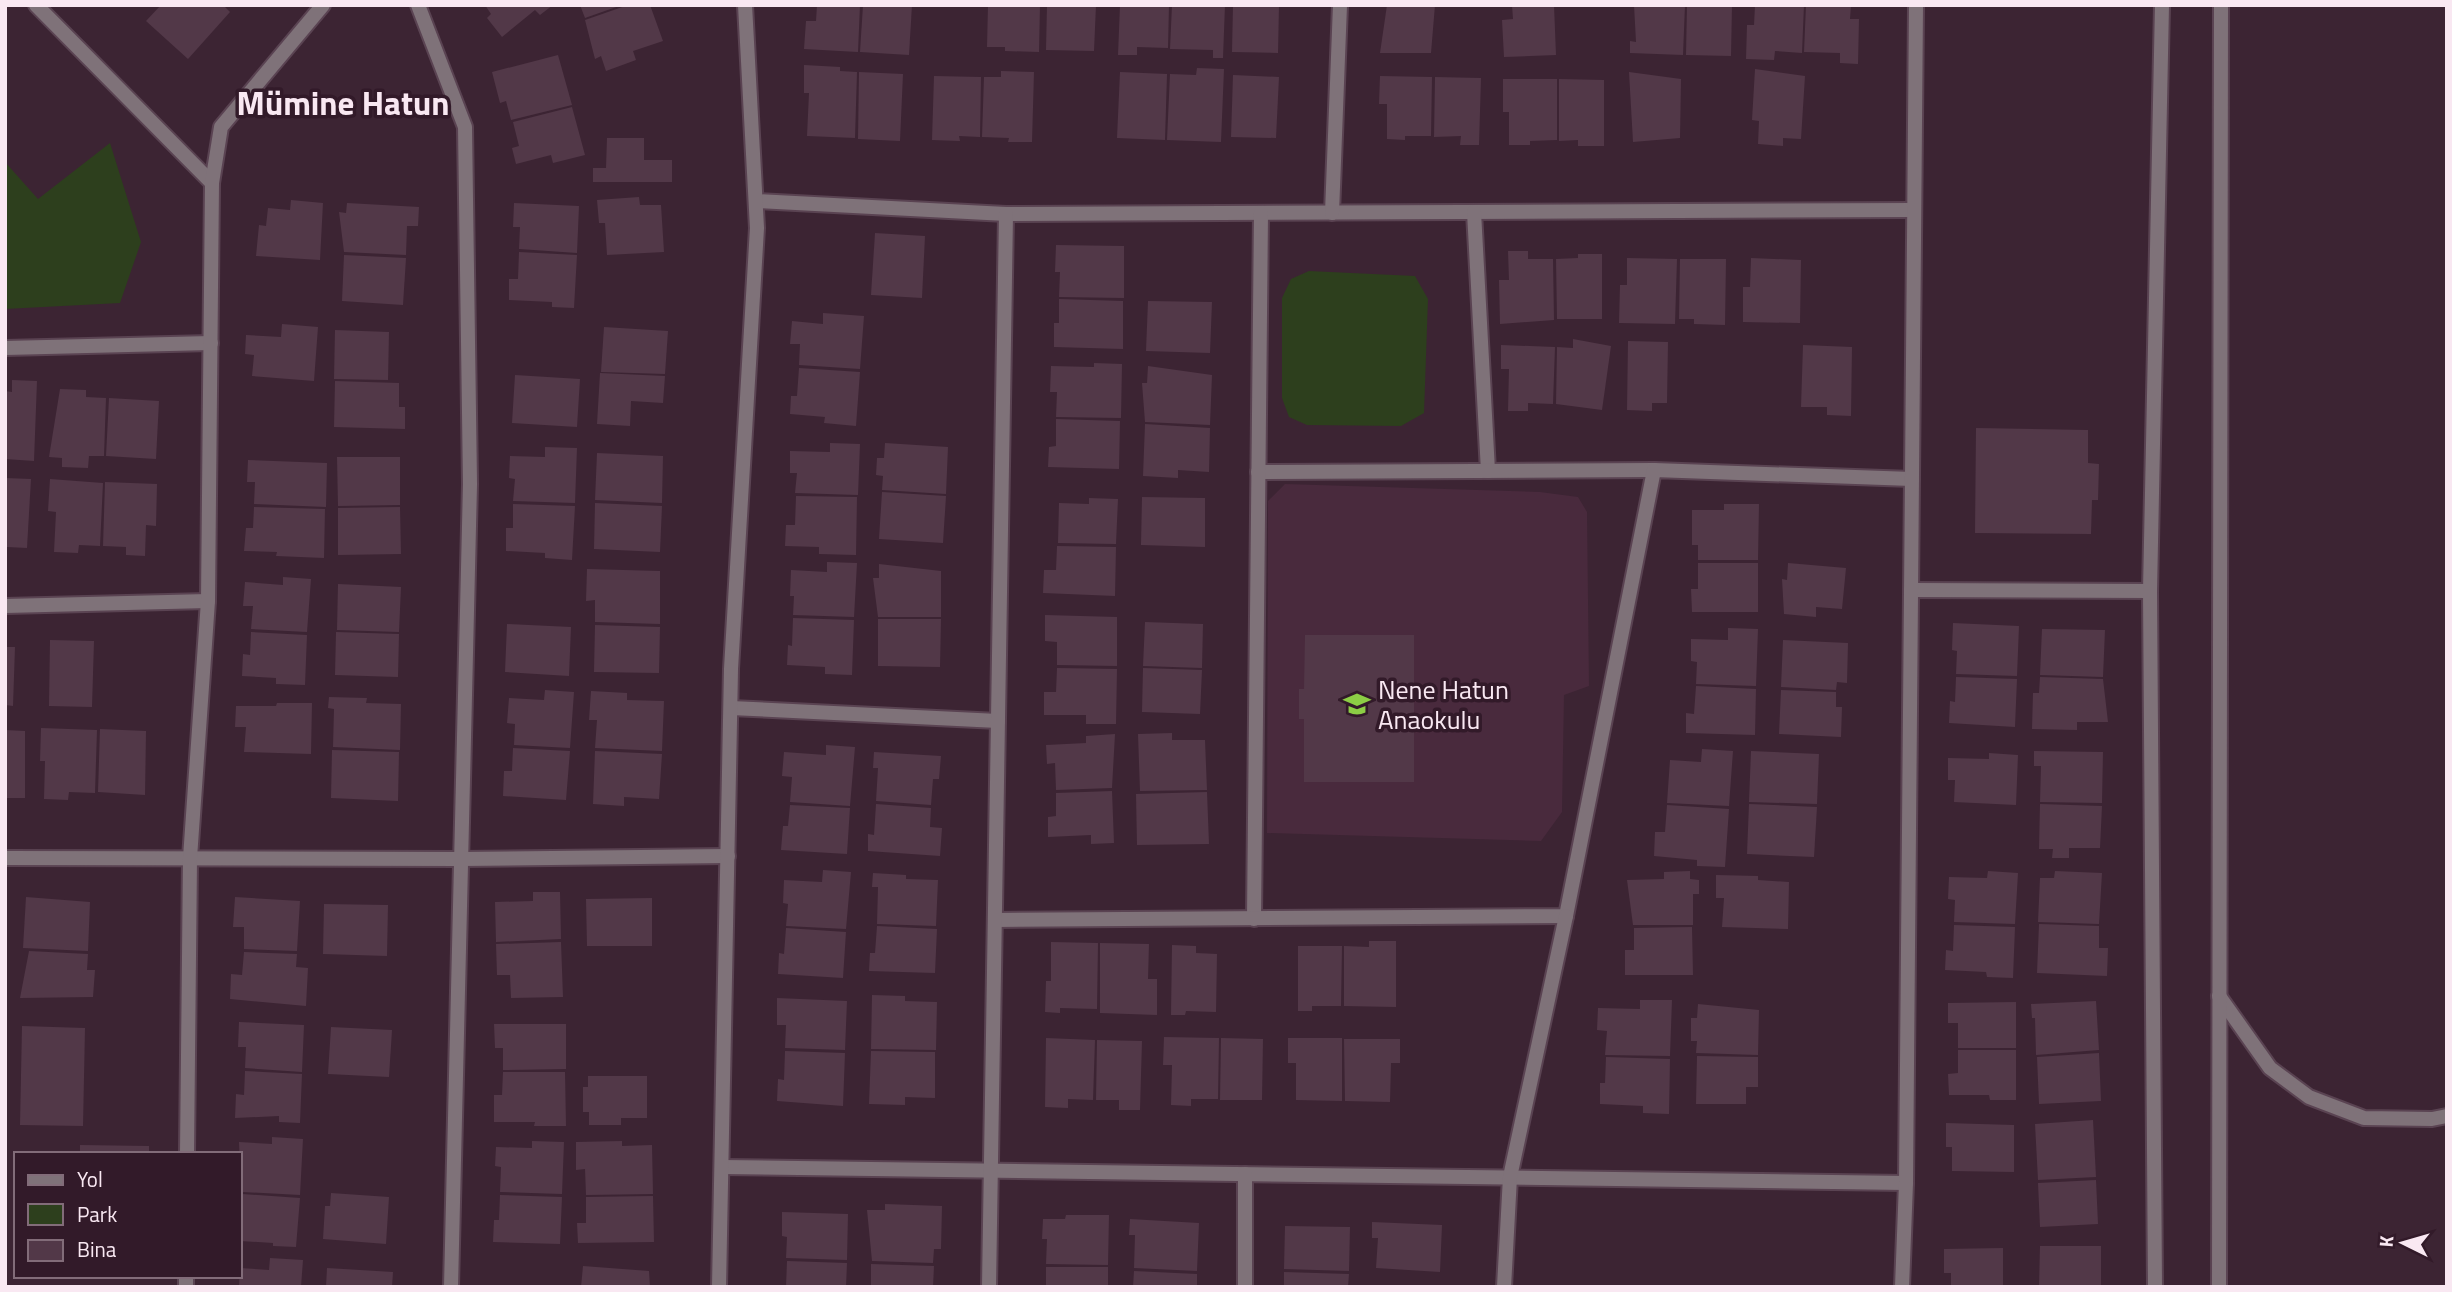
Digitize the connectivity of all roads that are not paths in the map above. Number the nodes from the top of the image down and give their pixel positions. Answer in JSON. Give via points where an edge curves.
{"nodes":[{"id":1,"x":36,"y":5,"type":"edge"},
{"id":2,"x":323,"y":5,"type":"edge"},
{"id":3,"x":418,"y":5,"type":"edge"},
{"id":4,"x":745,"y":5,"type":"edge"},
{"id":5,"x":1340,"y":5,"type":"edge"},
{"id":6,"x":1916,"y":5,"type":"edge"},
{"id":7,"x":2162,"y":5,"type":"edge"},
{"id":8,"x":2221,"y":5,"type":"edge"},
{"id":9,"x":212,"y":183,"type":"junction"},
{"id":10,"x":756,"y":201,"type":"junction"},
{"id":11,"x":1914,"y":210,"type":"junction"},
{"id":12,"x":1474,"y":212,"type":"junction"},
{"id":13,"x":1261,"y":213,"type":"junction"},
{"id":14,"x":1332,"y":213,"type":"junction"},
{"id":15,"x":1006,"y":214,"type":"junction"},
{"id":16,"x":211,"y":343,"type":"junction"},
{"id":17,"x":5,"y":348,"type":"edge"},
{"id":18,"x":1654,"y":470,"type":"junction"},
{"id":19,"x":1488,"y":471,"type":"junction"},
{"id":20,"x":1258,"y":472,"type":"junction"},
{"id":21,"x":1912,"y":479,"type":"junction"},
{"id":22,"x":1911,"y":590,"type":"junction"},
{"id":23,"x":2150,"y":591,"type":"junction"},
{"id":24,"x":208,"y":601,"type":"junction"},
{"id":25,"x":5,"y":606,"type":"edge"},
{"id":26,"x":731,"y":708,"type":"junction"},
{"id":27,"x":998,"y":720,"type":"junction"},
{"id":28,"x":727,"y":856,"type":"junction"},
{"id":29,"x":5,"y":858,"type":"edge"},
{"id":30,"x":190,"y":858,"type":"junction"},
{"id":31,"x":461,"y":859,"type":"junction"},
{"id":32,"x":1566,"y":916,"type":"junction"},
{"id":33,"x":1254,"y":919,"type":"junction"},
{"id":34,"x":996,"y":920,"type":"junction"},
{"id":35,"x":2219,"y":996,"type":"junction"},
{"id":36,"x":2447,"y":1115,"type":"edge"},
{"id":37,"x":187,"y":1152,"type":"edge"},
{"id":38,"x":722,"y":1167,"type":"junction"},
{"id":39,"x":992,"y":1170,"type":"junction"},
{"id":40,"x":1244,"y":1174,"type":"junction"},
{"id":41,"x":1510,"y":1177,"type":"junction"},
{"id":42,"x":1906,"y":1182,"type":"junction"},
{"id":43,"x":451,"y":1287,"type":"edge"},
{"id":44,"x":719,"y":1287,"type":"edge"},
{"id":45,"x":989,"y":1287,"type":"edge"},
{"id":46,"x":1245,"y":1287,"type":"edge"},
{"id":47,"x":1504,"y":1287,"type":"edge"},
{"id":48,"x":1902,"y":1287,"type":"edge"},
{"id":49,"x":2155,"y":1287,"type":"edge"},
{"id":50,"x":2219,"y":1287,"type":"edge"}],
"edges":[{"from":1,"to":9,"type":"street"},
{"from":2,"to":9,"type":"street","via":[[221,127]]},
{"from":3,"to":31,"type":"street","via":[[465,127],[470,484]]},
{"from":4,"to":10,"type":"street"},
{"from":5,"to":14,"type":"street"},
{"from":6,"to":11,"type":"street"},
{"from":7,"to":23,"type":"street"},
{"from":8,"to":35,"type":"street"},
{"from":9,"to":16,"type":"street"},
{"from":10,"to":15,"type":"street"},
{"from":10,"to":26,"type":"street"},
{"from":11,"to":12,"type":"street"},
{"from":11,"to":21,"type":"street"},
{"from":12,"to":14,"type":"street"},
{"from":12,"to":19,"type":"street"},
{"from":13,"to":14,"type":"street"},
{"from":13,"to":15,"type":"street"},
{"from":13,"to":20,"type":"street"},
{"from":15,"to":27,"type":"street"},
{"from":16,"to":17,"type":"street"},
{"from":16,"to":24,"type":"street"},
{"from":18,"to":19,"type":"street"},
{"from":18,"to":21,"type":"street"},
{"from":18,"to":32,"type":"street"},
{"from":19,"to":20,"type":"street"},
{"from":20,"to":33,"type":"street"},
{"from":21,"to":22,"type":"street"},
{"from":22,"to":23,"type":"street"},
{"from":22,"to":42,"type":"street"},
{"from":23,"to":49,"type":"street"},
{"from":24,"to":25,"type":"street"},
{"from":24,"to":30,"type":"street"},
{"from":26,"to":27,"type":"street"},
{"from":26,"to":28,"type":"street"},
{"from":27,"to":34,"type":"street"},
{"from":28,"to":31,"type":"street"},
{"from":28,"to":38,"type":"street"},
{"from":29,"to":30,"type":"street"},
{"from":30,"to":31,"type":"street"},
{"from":30,"to":37,"type":"street"},
{"from":31,"to":43,"type":"street"},
{"from":32,"to":33,"type":"street"},
{"from":32,"to":41,"type":"street"},
{"from":33,"to":34,"type":"street"},
{"from":34,"to":39,"type":"street"},
{"from":35,"to":36,"type":"street","via":[[2270,1068],[2309,1097],[2364,1118]]},
{"from":35,"to":50,"type":"street"},
{"from":38,"to":39,"type":"street"},
{"from":38,"to":44,"type":"street"},
{"from":39,"to":40,"type":"street"},
{"from":39,"to":45,"type":"street"},
{"from":40,"to":41,"type":"street"},
{"from":40,"to":46,"type":"street"},
{"from":41,"to":42,"type":"street"},
{"from":41,"to":47,"type":"street"},
{"from":42,"to":48,"type":"street"}]}
